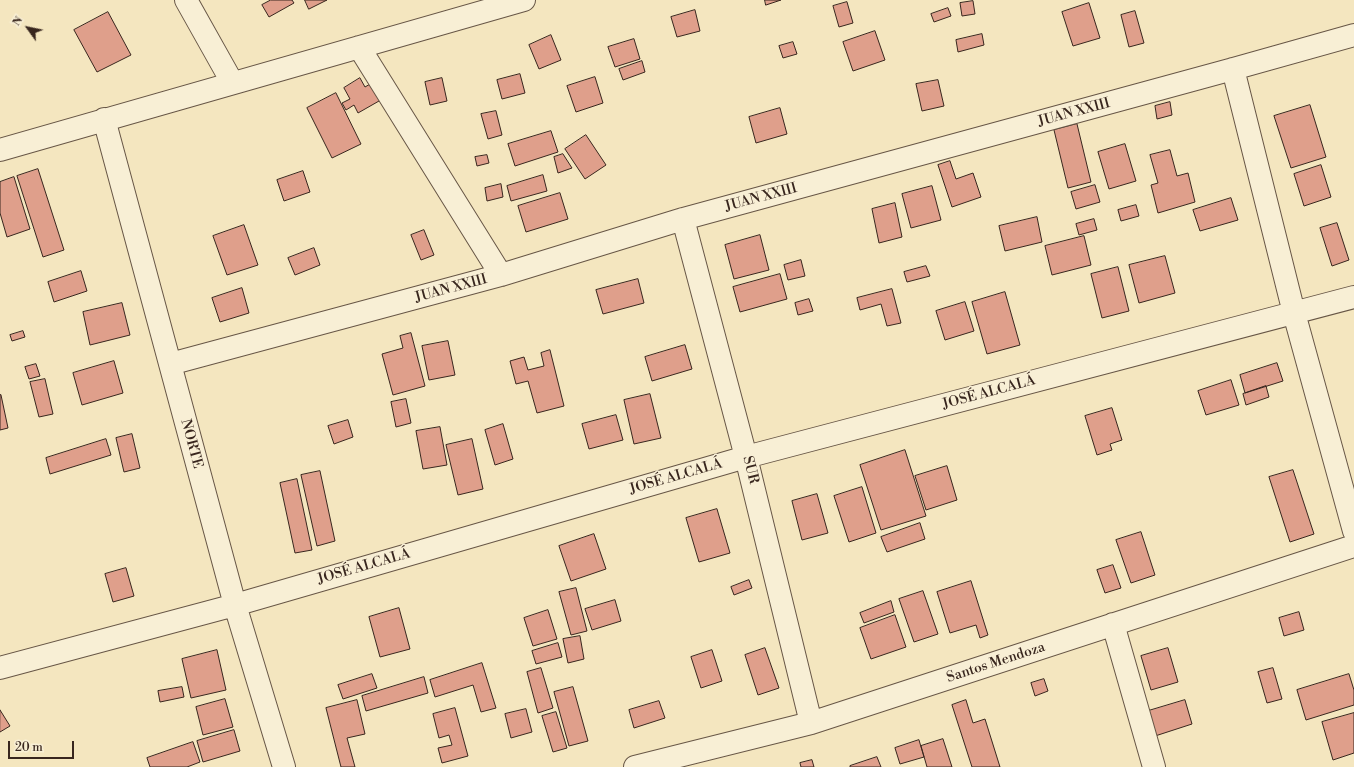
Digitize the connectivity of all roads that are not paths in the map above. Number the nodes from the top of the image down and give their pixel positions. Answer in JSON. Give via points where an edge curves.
{"nodes":[{"id":1,"x":186,"y":0,"type":"edge"},
{"id":2,"x":510,"y":2,"type":"edge"},
{"id":3,"x":1354,"y":34,"type":"edge"},
{"id":4,"x":359,"y":47,"type":"junction"},
{"id":5,"x":1233,"y":69,"type":"junction"},
{"id":6,"x":232,"y":82,"type":"junction"},
{"id":7,"x":104,"y":119,"type":"junction"},
{"id":8,"x":0,"y":150,"type":"edge"},
{"id":9,"x":684,"y":219,"type":"junction"},
{"id":10,"x":501,"y":275,"type":"junction"},
{"id":11,"x":1354,"y":297,"type":"edge"},
{"id":12,"x":1294,"y":314,"type":"junction"},
{"id":13,"x":170,"y":364,"type":"junction"},
{"id":14,"x":746,"y":457,"type":"junction"},
{"id":15,"x":1354,"y":531,"type":"edge"},
{"id":16,"x":1354,"y":546,"type":"edge"},
{"id":17,"x":235,"y":605,"type":"junction"},
{"id":18,"x":1113,"y":624,"type":"junction"},
{"id":19,"x":0,"y":668,"type":"edge"},
{"id":20,"x":811,"y":723,"type":"junction"},
{"id":21,"x":284,"y":767,"type":"edge"},
{"id":22,"x":635,"y":767,"type":"edge"},
{"id":23,"x":1154,"y":767,"type":"edge"}],
"edges":[{"from":1,"to":6,"type":"street"},
{"from":2,"to":4,"type":"street"},
{"from":3,"to":5,"type":"street","name":"JUAN XXIII"},
{"from":4,"to":6,"type":"street"},
{"from":4,"to":10,"type":"street"},
{"from":5,"to":9,"type":"street","name":"JUAN XXIII"},
{"from":5,"to":12,"type":"street"},
{"from":6,"to":7,"type":"street"},
{"from":7,"to":8,"type":"street"},
{"from":7,"to":13,"type":"street","name":"NORTE"},
{"from":9,"to":10,"type":"street","name":"JUAN XXIII"},
{"from":9,"to":14,"type":"street","name":"SUR"},
{"from":10,"to":13,"type":"street","name":"JUAN XXIII"},
{"from":11,"to":12,"type":"street","name":"JOSÉ ALCALÁ"},
{"from":12,"to":14,"type":"street","name":"JOSÉ ALCALÁ"},
{"from":12,"to":15,"type":"street"},
{"from":13,"to":17,"type":"street","name":"NORTE"},
{"from":14,"to":17,"type":"street","name":"JOSÉ ALCALÁ"},
{"from":14,"to":20,"type":"street","name":"SUR"},
{"from":16,"to":18,"type":"street","name":"Santos Mendoza"},
{"from":17,"to":19,"type":"street","name":"JOSÉ ALCALÁ"},
{"from":17,"to":21,"type":"street","name":"NORTE"},
{"from":18,"to":20,"type":"street","name":"Santos Mendoza"},
{"from":18,"to":23,"type":"street"},
{"from":20,"to":22,"type":"street","name":"Santos Mendoza"}]}
